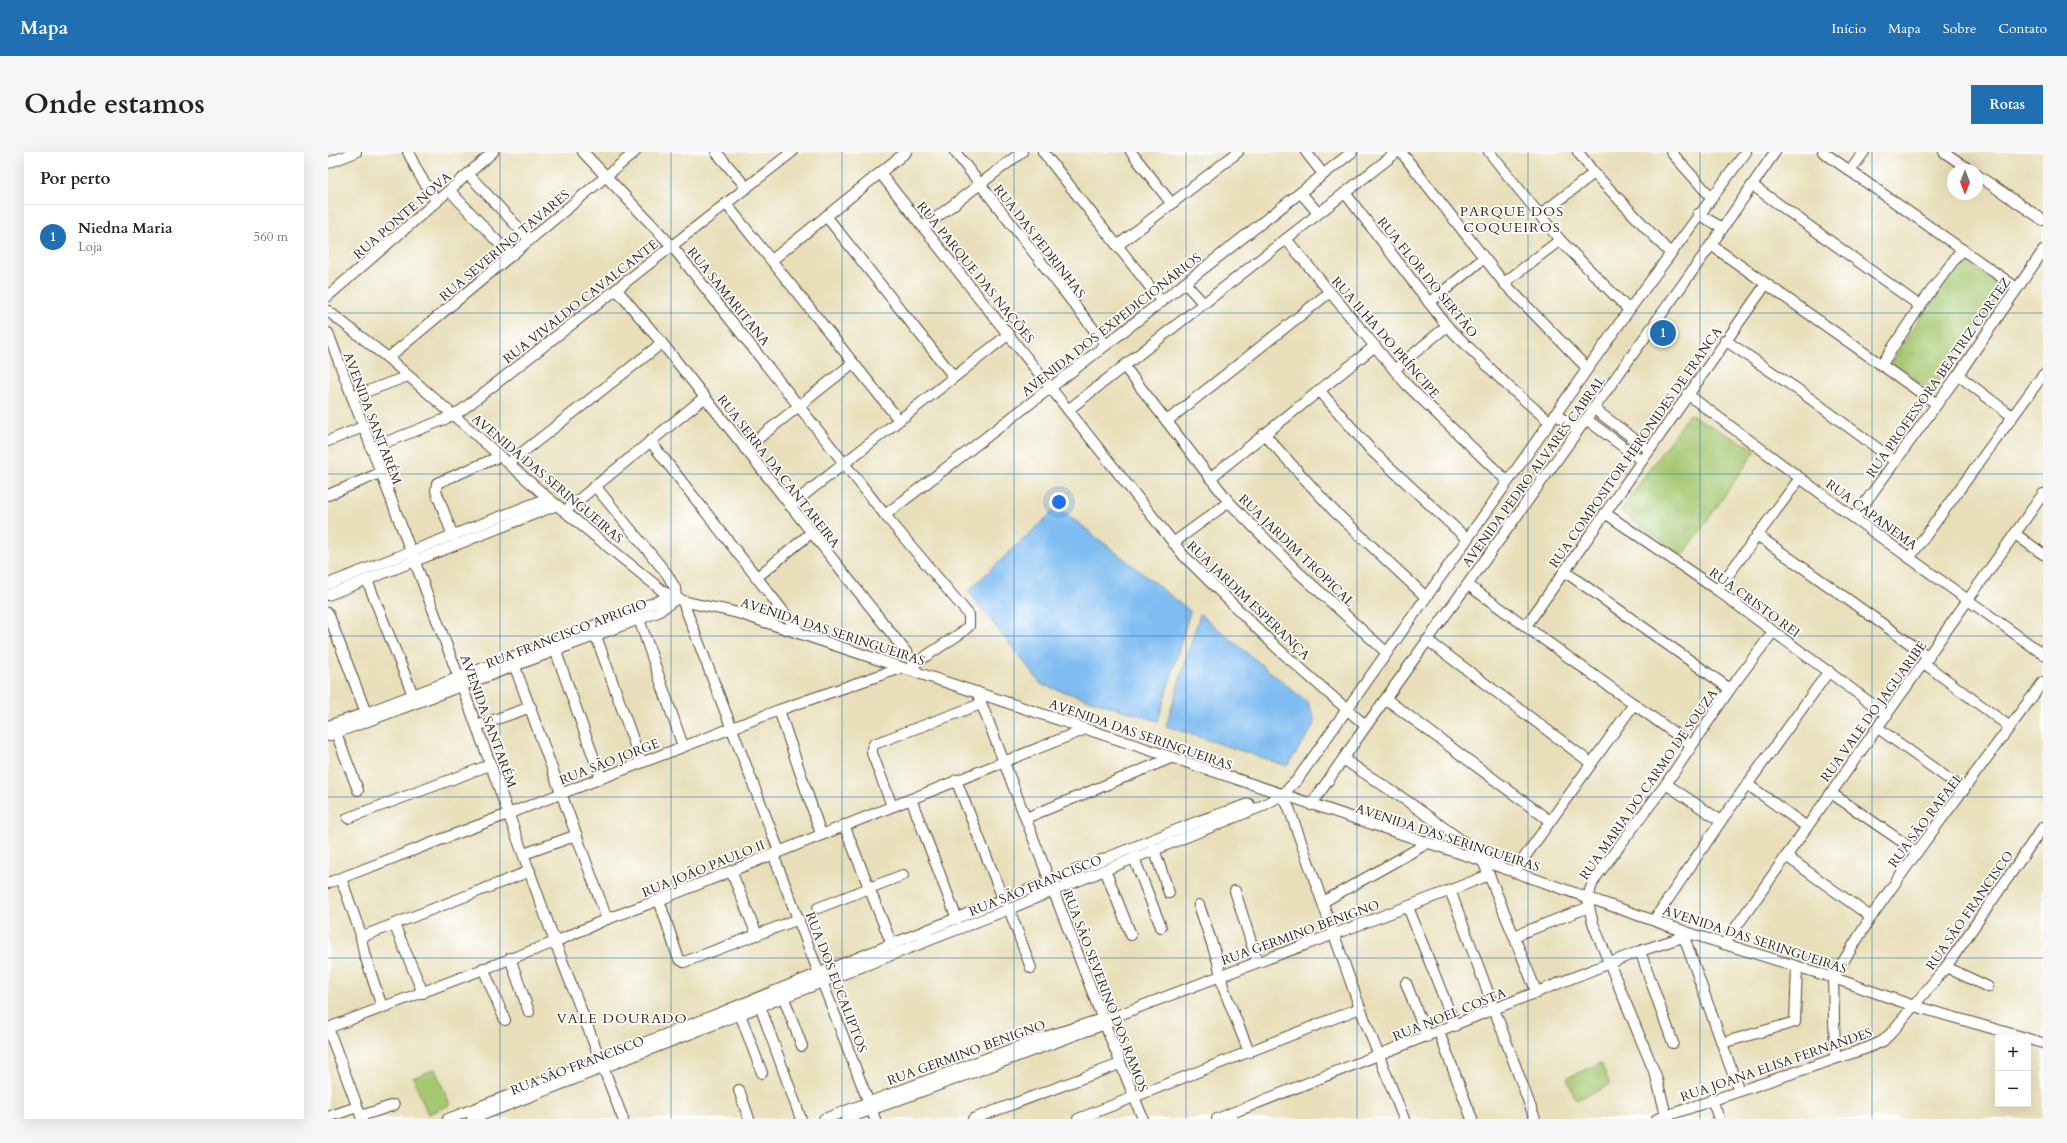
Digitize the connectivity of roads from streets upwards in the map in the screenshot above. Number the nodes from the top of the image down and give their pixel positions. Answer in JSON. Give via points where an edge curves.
{"nodes":[{"id":1,"x":356,"y":152,"type":"edge"},
{"id":2,"x":408,"y":152,"type":"edge"},
{"id":3,"x":493,"y":152,"type":"edge"},
{"id":4,"x":583,"y":152,"type":"edge"},
{"id":5,"x":635,"y":152,"type":"edge"},
{"id":6,"x":716,"y":152,"type":"edge"},
{"id":7,"x":792,"y":152,"type":"edge"},
{"id":8,"x":906,"y":152,"type":"edge"},
{"id":9,"x":955,"y":152,"type":"edge"},
{"id":10,"x":1022,"y":152,"type":"edge"},
{"id":11,"x":1043,"y":152,"type":"edge"},
{"id":12,"x":1131,"y":152,"type":"edge"},
{"id":13,"x":1220,"y":152,"type":"edge"},
{"id":14,"x":1238,"y":152,"type":"edge"},
{"id":15,"x":1306,"y":152,"type":"edge"},
{"id":16,"x":1352,"y":152,"type":"edge"},
{"id":17,"x":1396,"y":152,"type":"edge"},
{"id":18,"x":1401,"y":152,"type":"edge"},
{"id":19,"x":1489,"y":152,"type":"edge"},
{"id":20,"x":1578,"y":152,"type":"edge"},
{"id":21,"x":1671,"y":152,"type":"edge"},
{"id":22,"x":1746,"y":152,"type":"edge"},
{"id":23,"x":1775,"y":152,"type":"edge"},
{"id":24,"x":1823,"y":152,"type":"edge"},
{"id":25,"x":1864,"y":152,"type":"edge"},
{"id":26,"x":1944,"y":152,"type":"edge"},
{"id":27,"x":1227,"y":160,"type":"junction"},
{"id":28,"x":328,"y":163,"type":"edge"},
{"id":29,"x":1961,"y":164,"type":"edge"},
{"id":30,"x":1850,"y":171,"type":"junction"},
{"id":31,"x":880,"y":173,"type":"junction"},
{"id":32,"x":1594,"y":173,"type":"junction"},
{"id":33,"x":468,"y":174,"type":"junction"},
{"id":34,"x":1323,"y":174,"type":"junction"},
{"id":35,"x":607,"y":176,"type":"junction"},
{"id":36,"x":1983,"y":179,"type":"edge"},
{"id":37,"x":980,"y":184,"type":"junction"},
{"id":38,"x":1752,"y":185,"type":"junction"},
{"id":39,"x":747,"y":188,"type":"junction"},
{"id":40,"x":450,"y":192,"type":"junction"},
{"id":41,"x":1301,"y":193,"type":"junction"},
{"id":42,"x":1345,"y":193,"type":"junction"},
{"id":43,"x":1711,"y":197,"type":"junction"},
{"id":44,"x":437,"y":202,"type":"junction"},
{"id":45,"x":1172,"y":204,"type":"junction"},
{"id":46,"x":726,"y":205,"type":"junction"},
{"id":47,"x":1318,"y":213,"type":"junction"},
{"id":48,"x":1698,"y":214,"type":"junction"},
{"id":49,"x":1540,"y":215,"type":"junction"},
{"id":50,"x":826,"y":216,"type":"junction"},
{"id":51,"x":2043,"y":220,"type":"edge"},
{"id":52,"x":924,"y":227,"type":"junction"},
{"id":53,"x":1723,"y":228,"type":"junction"},
{"id":54,"x":1286,"y":239,"type":"junction"},
{"id":55,"x":530,"y":240,"type":"junction"},
{"id":56,"x":1560,"y":240,"type":"junction"},
{"id":57,"x":1712,"y":245,"type":"junction"},
{"id":58,"x":672,"y":246,"type":"junction"},
{"id":59,"x":1118,"y":246,"type":"junction"},
{"id":60,"x":1962,"y":249,"type":"junction"},
{"id":61,"x":2043,"y":251,"type":"edge"},
{"id":62,"x":1670,"y":253,"type":"junction"},
{"id":63,"x":511,"y":256,"type":"junction"},
{"id":64,"x":1484,"y":258,"type":"junction"},
{"id":65,"x":772,"y":260,"type":"junction"},
{"id":66,"x":1185,"y":283,"type":"junction"},
{"id":67,"x":1504,"y":283,"type":"junction"},
{"id":68,"x":1766,"y":284,"type":"junction"},
{"id":69,"x":2017,"y":288,"type":"junction"},
{"id":70,"x":617,"y":290,"type":"junction"},
{"id":71,"x":1330,"y":292,"type":"junction"},
{"id":72,"x":328,"y":296,"type":"edge"},
{"id":73,"x":1162,"y":302,"type":"junction"},
{"id":74,"x":1203,"y":303,"type":"junction"},
{"id":75,"x":1429,"y":303,"type":"junction"},
{"id":76,"x":1920,"y":306,"type":"junction"},
{"id":77,"x":1629,"y":310,"type":"junction"},
{"id":78,"x":328,"y":311,"type":"edge"},
{"id":79,"x":1447,"y":326,"type":"junction"},
{"id":80,"x":328,"y":333,"type":"edge"},
{"id":81,"x":1009,"y":334,"type":"junction"},
{"id":82,"x":1725,"y":340,"type":"junction"},
{"id":83,"x":662,"y":343,"type":"junction"},
{"id":84,"x":1106,"y":345,"type":"junction"},
{"id":85,"x":1375,"y":346,"type":"junction"},
{"id":86,"x":388,"y":358,"type":"junction"},
{"id":87,"x":854,"y":363,"type":"junction"},
{"id":88,"x":1882,"y":364,"type":"junction"},
{"id":89,"x":1124,"y":366,"type":"junction"},
{"id":90,"x":1588,"y":368,"type":"junction"},
{"id":91,"x":1394,"y":370,"type":"junction"},
{"id":92,"x":1958,"y":375,"type":"junction"},
{"id":93,"x":2043,"y":375,"type":"edge"},
{"id":94,"x":408,"y":376,"type":"junction"},
{"id":95,"x":954,"y":377,"type":"junction"},
{"id":96,"x":1051,"y":387,"type":"junction"},
{"id":97,"x":1319,"y":390,"type":"junction"},
{"id":98,"x":1687,"y":394,"type":"junction"},
{"id":99,"x":352,"y":397,"type":"junction"},
{"id":100,"x":705,"y":397,"type":"junction"},
{"id":101,"x":1937,"y":404,"type":"junction"},
{"id":102,"x":800,"y":406,"type":"junction"},
{"id":103,"x":1594,"y":408,"type":"junction"},
{"id":104,"x":1068,"y":410,"type":"junction"},
{"id":105,"x":453,"y":415,"type":"junction"},
{"id":106,"x":2012,"y":416,"type":"junction"},
{"id":107,"x":1552,"y":418,"type":"junction"},
{"id":108,"x":1586,"y":419,"type":"junction"},
{"id":109,"x":899,"y":420,"type":"junction"},
{"id":110,"x":1167,"y":421,"type":"junction"},
{"id":111,"x":363,"y":427,"type":"junction"},
{"id":112,"x":1578,"y":430,"type":"junction"},
{"id":113,"x":1264,"y":434,"type":"junction"},
{"id":114,"x":328,"y":441,"type":"edge"},
{"id":115,"x":650,"y":441,"type":"junction"},
{"id":116,"x":371,"y":448,"type":"junction"},
{"id":117,"x":745,"y":449,"type":"junction"},
{"id":118,"x":1649,"y":450,"type":"junction"},
{"id":119,"x":505,"y":459,"type":"junction"},
{"id":120,"x":1641,"y":460,"type":"junction"},
{"id":121,"x":1896,"y":462,"type":"junction"},
{"id":122,"x":844,"y":464,"type":"junction"},
{"id":123,"x":380,"y":473,"type":"junction"},
{"id":124,"x":1210,"y":478,"type":"junction"},
{"id":125,"x":1800,"y":478,"type":"junction"},
{"id":126,"x":1506,"y":481,"type":"junction"},
{"id":127,"x":595,"y":486,"type":"junction"},
{"id":128,"x":2043,"y":494,"type":"edge"},
{"id":129,"x":328,"y":495,"type":"edge"},
{"id":130,"x":548,"y":498,"type":"junction"},
{"id":131,"x":1229,"y":502,"type":"junction"},
{"id":132,"x":557,"y":505,"type":"junction"},
{"id":133,"x":790,"y":506,"type":"junction"},
{"id":134,"x":565,"y":511,"type":"junction"},
{"id":135,"x":1605,"y":513,"type":"junction"},
{"id":136,"x":885,"y":515,"type":"junction"},
{"id":137,"x":1854,"y":518,"type":"junction"},
{"id":138,"x":474,"y":532,"type":"junction"},
{"id":139,"x":812,"y":533,"type":"junction"},
{"id":140,"x":2015,"y":534,"type":"junction"},
{"id":141,"x":1757,"y":535,"type":"junction"},
{"id":142,"x":453,"y":536,"type":"junction"},
{"id":143,"x":1467,"y":539,"type":"junction"},
{"id":144,"x":1173,"y":544,"type":"junction"},
{"id":145,"x":410,"y":552,"type":"junction"},
{"id":146,"x":2043,"y":554,"type":"edge"},
{"id":147,"x":1910,"y":557,"type":"junction"},
{"id":148,"x":415,"y":562,"type":"junction"},
{"id":149,"x":1564,"y":571,"type":"junction"},
{"id":150,"x":756,"y":578,"type":"junction"},
{"id":151,"x":367,"y":580,"type":"junction"},
{"id":152,"x":328,"y":584,"type":"edge"},
{"id":153,"x":1468,"y":585,"type":"junction"},
{"id":154,"x":1717,"y":590,"type":"junction"},
{"id":155,"x":328,"y":595,"type":"edge"},
{"id":156,"x":1426,"y":597,"type":"junction"},
{"id":157,"x":676,"y":598,"type":"junction"},
{"id":158,"x":1968,"y":599,"type":"junction"},
{"id":159,"x":779,"y":607,"type":"junction"},
{"id":160,"x":328,"y":613,"type":"edge"},
{"id":161,"x":639,"y":619,"type":"junction"},
{"id":162,"x":764,"y":622,"type":"junction"},
{"id":163,"x":1526,"y":626,"type":"junction"},
{"id":164,"x":1773,"y":632,"type":"junction"},
{"id":165,"x":802,"y":635,"type":"junction"},
{"id":166,"x":596,"y":636,"type":"junction"},
{"id":167,"x":1427,"y":640,"type":"junction"},
{"id":168,"x":556,"y":652,"type":"junction"},
{"id":169,"x":1386,"y":652,"type":"junction"},
{"id":170,"x":2043,"y":654,"type":"edge"},
{"id":171,"x":1927,"y":660,"type":"junction"},
{"id":172,"x":515,"y":667,"type":"junction"},
{"id":173,"x":901,"y":668,"type":"junction"},
{"id":174,"x":915,"y":668,"type":"junction"},
{"id":175,"x":1829,"y":671,"type":"junction"},
{"id":176,"x":460,"y":682,"type":"junction"},
{"id":177,"x":2043,"y":682,"type":"edge"},
{"id":178,"x":1730,"y":689,"type":"junction"},
{"id":179,"x":977,"y":692,"type":"junction"},
{"id":180,"x":2040,"y":694,"type":"edge"},
{"id":181,"x":413,"y":695,"type":"junction"},
{"id":182,"x":1386,"y":699,"type":"junction"},
{"id":183,"x":981,"y":704,"type":"junction"},
{"id":184,"x":1634,"y":704,"type":"junction"},
{"id":185,"x":531,"y":707,"type":"junction"},
{"id":186,"x":779,"y":710,"type":"junction"},
{"id":187,"x":1346,"y":710,"type":"junction"},
{"id":188,"x":366,"y":713,"type":"junction"},
{"id":189,"x":1887,"y":715,"type":"junction"},
{"id":190,"x":328,"y":726,"type":"edge"},
{"id":191,"x":477,"y":726,"type":"junction"},
{"id":192,"x":1366,"y":726,"type":"junction"},
{"id":193,"x":2010,"y":727,"type":"junction"},
{"id":194,"x":731,"y":728,"type":"junction"},
{"id":195,"x":1878,"y":728,"type":"junction"},
{"id":196,"x":1086,"y":729,"type":"junction"},
{"id":197,"x":332,"y":735,"type":"edge"},
{"id":198,"x":1691,"y":745,"type":"junction"},
{"id":199,"x":684,"y":746,"type":"junction"},
{"id":200,"x":1171,"y":758,"type":"junction"},
{"id":201,"x":1343,"y":759,"type":"junction"},
{"id":202,"x":641,"y":762,"type":"junction"},
{"id":203,"x":1004,"y":762,"type":"junction"},
{"id":204,"x":1592,"y":763,"type":"junction"},
{"id":205,"x":490,"y":765,"type":"junction"},
{"id":206,"x":601,"y":778,"type":"junction"},
{"id":207,"x":956,"y":780,"type":"junction"},
{"id":208,"x":1666,"y":784,"type":"junction"},
{"id":209,"x":1747,"y":784,"type":"junction"},
{"id":210,"x":358,"y":790,"type":"dead end"},
{"id":211,"x":1964,"y":790,"type":"junction"},
{"id":212,"x":1831,"y":792,"type":"junction"},
{"id":213,"x":562,"y":793,"type":"junction"},
{"id":214,"x":1282,"y":795,"type":"junction"},
{"id":215,"x":911,"y":799,"type":"junction"},
{"id":216,"x":1311,"y":805,"type":"junction"},
{"id":217,"x":892,"y":806,"type":"junction"},
{"id":218,"x":509,"y":813,"type":"junction"},
{"id":219,"x":348,"y":818,"type":"dead end"},
{"id":220,"x":1026,"y":818,"type":"junction"},
{"id":221,"x":1550,"y":821,"type":"junction"},
{"id":222,"x":1721,"y":821,"type":"junction"},
{"id":223,"x":844,"y":825,"type":"junction"},
{"id":224,"x":1807,"y":827,"type":"junction"},
{"id":225,"x":2043,"y":827,"type":"edge"},
{"id":226,"x":822,"y":834,"type":"junction"},
{"id":227,"x":576,"y":835,"type":"junction"},
{"id":228,"x":1428,"y":843,"type":"junction"},
{"id":229,"x":1154,"y":850,"type":"junction"},
{"id":230,"x":1917,"y":852,"type":"junction"},
{"id":231,"x":776,"y":853,"type":"junction"},
{"id":232,"x":524,"y":854,"type":"junction"},
{"id":233,"x":1786,"y":856,"type":"junction"},
{"id":234,"x":1134,"y":858,"type":"junction"},
{"id":235,"x":1483,"y":862,"type":"junction"},
{"id":236,"x":1105,"y":870,"type":"junction"},
{"id":237,"x":530,"y":871,"type":"junction"},
{"id":238,"x":731,"y":871,"type":"junction"},
{"id":239,"x":1514,"y":872,"type":"junction"},
{"id":240,"x":902,"y":875,"type":"dead end"},
{"id":241,"x":1489,"y":875,"type":"junction"},
{"id":242,"x":341,"y":878,"type":"junction"},
{"id":243,"x":328,"y":883,"type":"edge"},
{"id":244,"x":1052,"y":887,"type":"junction"},
{"id":245,"x":868,"y":889,"type":"junction"},
{"id":246,"x":1450,"y":890,"type":"junction"},
{"id":247,"x":1235,"y":891,"type":"dead end"},
{"id":248,"x":1169,"y":893,"type":"dead end"},
{"id":249,"x":659,"y":900,"type":"junction"},
{"id":250,"x":1323,"y":902,"type":"junction"},
{"id":251,"x":1589,"y":902,"type":"junction"},
{"id":252,"x":1006,"y":905,"type":"junction"},
{"id":253,"x":1199,"y":905,"type":"dead end"},
{"id":254,"x":1408,"y":907,"type":"junction"},
{"id":255,"x":818,"y":908,"type":"dead end"},
{"id":256,"x":1872,"y":917,"type":"junction"},
{"id":257,"x":606,"y":919,"type":"junction"},
{"id":258,"x":799,"y":919,"type":"junction"},
{"id":259,"x":957,"y":919,"type":"junction"},
{"id":260,"x":1654,"y":920,"type":"junction"},
{"id":261,"x":394,"y":924,"type":"junction"},
{"id":262,"x":1161,"y":927,"type":"dead end"},
{"id":263,"x":1334,"y":934,"type":"junction"},
{"id":264,"x":757,"y":935,"type":"junction"},
{"id":265,"x":1131,"y":935,"type":"dead end"},
{"id":266,"x":1688,"y":935,"type":"junction"},
{"id":267,"x":1514,"y":936,"type":"junction"},
{"id":268,"x":361,"y":937,"type":"junction"},
{"id":269,"x":555,"y":942,"type":"junction"},
{"id":270,"x":1724,"y":944,"type":"junction"},
{"id":271,"x":892,"y":945,"type":"junction"},
{"id":272,"x":1640,"y":951,"type":"junction"},
{"id":273,"x":510,"y":958,"type":"junction"},
{"id":274,"x":1257,"y":961,"type":"junction"},
{"id":275,"x":1610,"y":963,"type":"junction"},
{"id":276,"x":1797,"y":967,"type":"junction"},
{"id":277,"x":1946,"y":967,"type":"junction"},
{"id":278,"x":483,"y":968,"type":"junction"},
{"id":279,"x":1031,"y":968,"type":"dead end"},
{"id":280,"x":1220,"y":975,"type":"junction"},
{"id":281,"x":822,"y":977,"type":"junction"},
{"id":282,"x":1833,"y":978,"type":"junction"},
{"id":283,"x":1406,"y":982,"type":"dead end"},
{"id":284,"x":1988,"y":987,"type":"dead end"},
{"id":285,"x":1537,"y":992,"type":"junction"},
{"id":286,"x":423,"y":993,"type":"junction"},
{"id":287,"x":783,"y":996,"type":"junction"},
{"id":288,"x":760,"y":1006,"type":"junction"},
{"id":289,"x":1914,"y":1006,"type":"junction"},
{"id":290,"x":382,"y":1007,"type":"junction"},
{"id":291,"x":1360,"y":1008,"type":"junction"},
{"id":292,"x":1495,"y":1010,"type":"junction"},
{"id":293,"x":529,"y":1012,"type":"dead end"},
{"id":294,"x":740,"y":1014,"type":"junction"},
{"id":295,"x":505,"y":1020,"type":"dead end"},
{"id":296,"x":1103,"y":1021,"type":"junction"},
{"id":297,"x":1455,"y":1026,"type":"junction"},
{"id":298,"x":328,"y":1028,"type":"edge"},
{"id":299,"x":1440,"y":1032,"type":"junction"},
{"id":300,"x":2016,"y":1035,"type":"edge"},
{"id":301,"x":1427,"y":1037,"type":"junction"},
{"id":302,"x":2031,"y":1039,"type":"edge"},
{"id":303,"x":1673,"y":1043,"type":"dead end"},
{"id":304,"x":1722,"y":1043,"type":"junction"},
{"id":305,"x":2043,"y":1043,"type":"edge"},
{"id":306,"x":802,"y":1046,"type":"dead end"},
{"id":307,"x":1249,"y":1052,"type":"junction"},
{"id":308,"x":1379,"y":1056,"type":"junction"},
{"id":309,"x":1835,"y":1058,"type":"junction"},
{"id":310,"x":1120,"y":1064,"type":"junction"},
{"id":311,"x":602,"y":1065,"type":"junction"},
{"id":312,"x":762,"y":1073,"type":"dead end"},
{"id":313,"x":738,"y":1090,"type":"dead end"},
{"id":314,"x":1739,"y":1091,"type":"junction"},
{"id":315,"x":1134,"y":1097,"type":"junction"},
{"id":316,"x":1712,"y":1099,"type":"junction"},
{"id":317,"x":394,"y":1105,"type":"dead end"},
{"id":318,"x":872,"y":1110,"type":"edge"},
{"id":319,"x":360,"y":1114,"type":"edge"},
{"id":320,"x":328,"y":1117,"type":"edge"},
{"id":321,"x":1663,"y":1118,"type":"edge"},
{"id":322,"x":448,"y":1119,"type":"edge"},
{"id":323,"x":472,"y":1119,"type":"edge"},
{"id":324,"x":623,"y":1119,"type":"edge"},
{"id":325,"x":749,"y":1119,"type":"edge"},
{"id":326,"x":801,"y":1119,"type":"edge"},
{"id":327,"x":824,"y":1119,"type":"edge"},
{"id":328,"x":846,"y":1119,"type":"edge"},
{"id":329,"x":973,"y":1119,"type":"edge"},
{"id":330,"x":1078,"y":1119,"type":"edge"},
{"id":331,"x":1143,"y":1119,"type":"edge"},
{"id":332,"x":1217,"y":1119,"type":"edge"},
{"id":333,"x":1404,"y":1119,"type":"edge"},
{"id":334,"x":1472,"y":1119,"type":"edge"},
{"id":335,"x":1534,"y":1119,"type":"edge"},
{"id":336,"x":1719,"y":1119,"type":"edge"}],
"edges":[{"from":1,"to":28,"type":"street"},
{"from":2,"to":44,"type":"street"},
{"from":3,"to":33,"type":"street","name":"RUA PONTE NOVA"},
{"from":4,"to":35,"type":"street","name":"RUA SAMARITANA"},
{"from":5,"to":35,"type":"street","name":"RUA SEVERINO TAVARES"},
{"from":6,"to":39,"type":"street"},
{"from":7,"to":39,"type":"street","name":"RUA VIVALDO CAVALCANTE"},
{"from":8,"to":31,"type":"street"},
{"from":9,"to":37,"type":"street","name":"RUA DAS PEDRINHAS"},
{"from":10,"to":37,"type":"street"},
{"from":11,"to":59,"type":"street"},
{"from":12,"to":45,"type":"street"},
{"from":13,"to":27,"type":"street"},
{"from":14,"to":27,"type":"street"},
{"from":15,"to":34,"type":"street"},
{"from":16,"to":34,"type":"street","name":"AVENIDA DOS EXPEDICIONÁRIOS"},
{"from":17,"to":42,"type":"street"},
{"from":18,"to":64,"type":"street"},
{"from":19,"to":49,"type":"street"},
{"from":20,"to":32,"type":"street"},
{"from":21,"to":43,"type":"street"},
{"from":22,"to":43,"type":"street","name":"AVENIDA PEDRO ALVARES CABRAL"},
{"from":23,"to":38,"type":"street","name":"AVENIDA PEDRO ALVARES CABRAL"},
{"from":24,"to":30,"type":"street"},
{"from":25,"to":30,"type":"street"},
{"from":26,"to":29,"type":"street"},
{"from":27,"to":45,"type":"street"},
{"from":30,"to":60,"type":"street"},
{"from":31,"to":50,"type":"street"},
{"from":31,"to":52,"type":"street","name":"RUA PARQUE DAS NAÇÕES"},
{"from":32,"to":49,"type":"street"},
{"from":32,"to":62,"type":"street"},
{"from":33,"to":40,"type":"street","name":"RUA PONTE NOVA"},
{"from":33,"to":55,"type":"street"},
{"from":34,"to":41,"type":"street","name":"AVENIDA DOS EXPEDICIONÁRIOS"},
{"from":35,"to":55,"type":"street","name":"RUA SEVERINO TAVARES"},
{"from":35,"to":58,"type":"street","name":"RUA SAMARITANA"},
{"from":36,"to":51,"type":"street"},
{"from":37,"to":52,"type":"street"},
{"from":37,"to":84,"type":"street","name":"RUA DAS PEDRINHAS"},
{"from":38,"to":53,"type":"street","name":"AVENIDA PEDRO ALVARES CABRAL"},
{"from":38,"to":76,"type":"street"},
{"from":39,"to":46,"type":"street","name":"RUA VIVALDO CAVALCANTE"},
{"from":40,"to":44,"type":"street","name":"RUA PONTE NOVA"},
{"from":40,"to":63,"type":"street"},
{"from":41,"to":47,"type":"street"},
{"from":41,"to":66,"type":"street","name":"AVENIDA DOS EXPEDICIONÁRIOS"},
{"from":42,"to":47,"type":"street"},
{"from":42,"to":75,"type":"street","name":"RUA FLOR DO SERTÃO"},
{"from":43,"to":48,"type":"street","name":"AVENIDA PEDRO ALVARES CABRAL"},
{"from":44,"to":72,"type":"street","name":"RUA PONTE NOVA"},
{"from":45,"to":59,"type":"street"},
{"from":46,"to":58,"type":"street","name":"RUA VIVALDO CAVALCANTE"},
{"from":46,"to":65,"type":"street"},
{"from":47,"to":54,"type":"street"},
{"from":48,"to":53,"type":"street"},
{"from":48,"to":62,"type":"street","name":"AVENIDA PEDRO ALVARES CABRAL"},
{"from":49,"to":56,"type":"street"},
{"from":50,"to":65,"type":"street"},
{"from":50,"to":95,"type":"street"},
{"from":52,"to":81,"type":"street","name":"RUA PARQUE DAS NAÇÕES"},
{"from":53,"to":57,"type":"street","name":"AVENIDA PEDRO ALVARES CABRAL"},
{"from":54,"to":71,"type":"street","name":"RUA ILHA DO PRÍNCIPE"},
{"from":54,"to":74,"type":"street"},
{"from":55,"to":63,"type":"street","name":"RUA SEVERINO TAVARES"},
{"from":56,"to":67,"type":"street"},
{"from":56,"to":77,"type":"street"},
{"from":57,"to":68,"type":"street"},
{"from":57,"to":103,"type":"street","name":"AVENIDA PEDRO ALVARES CABRAL"},
{"from":58,"to":70,"type":"street","name":"RUA VIVALDO CAVALCANTE"},
{"from":58,"to":102,"type":"street","name":"RUA SAMARITANA"},
{"from":59,"to":73,"type":"street"},
{"from":60,"to":69,"type":"street"},
{"from":60,"to":76,"type":"street"},
{"from":61,"to":69,"type":"street","name":"RUA PROFESSORA BEATRIZ CORTEZ"},
{"from":62,"to":77,"type":"street","name":"AVENIDA PEDRO ALVARES CABRAL"},
{"from":63,"to":86,"type":"street","name":"RUA SEVERINO TAVARES"},
{"from":64,"to":67,"type":"street"},
{"from":64,"to":75,"type":"street"},
{"from":65,"to":87,"type":"street"},
{"from":66,"to":73,"type":"street","name":"AVENIDA DOS EXPEDICIONÁRIOS"},
{"from":66,"to":74,"type":"street"},
{"from":67,"to":90,"type":"street"},
{"from":68,"to":82,"type":"street","name":"RUA COMPOSITOR HERONIDES DE FRANCA"},
{"from":68,"to":88,"type":"street"},
{"from":69,"to":92,"type":"street","name":"RUA PROFESSORA BEATRIZ CORTEZ"},
{"from":70,"to":83,"type":"street","name":"RUA SERRA DA CANTAREIRA"},
{"from":70,"to":105,"type":"street","name":"RUA VIVALDO CAVALCANTE"},
{"from":71,"to":85,"type":"street","name":"RUA ILHA DO PRÍNCIPE"},
{"from":71,"to":110,"type":"street"},
{"from":73,"to":84,"type":"street","name":"AVENIDA DOS EXPEDICIONÁRIOS"},
{"from":74,"to":89,"type":"street"},
{"from":75,"to":79,"type":"street","name":"RUA FLOR DO SERTÃO"},
{"from":76,"to":88,"type":"street"},
{"from":77,"to":90,"type":"street","name":"AVENIDA PEDRO ALVARES CABRAL"},
{"from":78,"to":86,"type":"street","name":"AVENIDA DAS SERINGUEIRAS"},
{"from":79,"to":91,"type":"street"},
{"from":79,"to":107,"type":"street","name":"RUA FLOR DO SERTÃO","via":[[1508,386]]},
{"from":80,"to":99,"type":"street","name":"AVENIDA SANTARÉM"},
{"from":81,"to":95,"type":"street"},
{"from":81,"to":96,"type":"street","name":"RUA PARQUE DAS NAÇÕES"},
{"from":82,"to":98,"type":"street","name":"RUA COMPOSITOR HERONIDES DE FRANCA"},
{"from":82,"to":121,"type":"street"},
{"from":83,"to":100,"type":"street","name":"RUA SERRA DA CANTAREIRA"},
{"from":83,"to":119,"type":"street"},
{"from":84,"to":96,"type":"street","name":"AVENIDA DOS EXPEDICIONÁRIOS"},
{"from":85,"to":91,"type":"street","name":"RUA ILHA DO PRÍNCIPE"},
{"from":85,"to":97,"type":"street"},
{"from":86,"to":94,"type":"street","name":"AVENIDA DAS SERINGUEIRAS"},
{"from":87,"to":102,"type":"street"},
{"from":87,"to":109,"type":"street"},
{"from":88,"to":101,"type":"street"},
{"from":89,"to":104,"type":"street"},
{"from":89,"to":110,"type":"street","name":"RUA JARDIM TROPICAL"},
{"from":90,"to":107,"type":"street","name":"AVENIDA PEDRO ALVARES CABRAL"},
{"from":91,"to":126,"type":"street","name":"RUA ILHA DO PRÍNCIPE","via":[[1432,411]]},
{"from":92,"to":101,"type":"street","name":"RUA PROFESSORA BEATRIZ CORTEZ"},
{"from":92,"to":106,"type":"street"},
{"from":93,"to":106,"type":"street"},
{"from":94,"to":99,"type":"street"},
{"from":94,"to":105,"type":"street","name":"AVENIDA DAS SERINGUEIRAS"},
{"from":95,"to":109,"type":"street"},
{"from":96,"to":104,"type":"street","name":"RUA JARDIM ESPERANÇA"},
{"from":96,"to":136,"type":"street","name":"AVENIDA DOS EXPEDICIONÁRIOS"},
{"from":97,"to":113,"type":"street"},
{"from":97,"to":143,"type":"street","via":[[1371,450]]},
{"from":98,"to":118,"type":"street","name":"RUA COMPOSITOR HERONIDES DE FRANCA"},
{"from":98,"to":125,"type":"street","name":"RUA CAPANEMA"},
{"from":99,"to":111,"type":"street","name":"AVENIDA SANTARÉM"},
{"from":100,"to":115,"type":"street"},
{"from":100,"to":117,"type":"street","name":"RUA SERRA DA CANTAREIRA"},
{"from":101,"to":121,"type":"street","name":"RUA PROFESSORA BEATRIZ CORTEZ"},
{"from":102,"to":117,"type":"street"},
{"from":102,"to":122,"type":"street","name":"RUA SAMARITANA"},
{"from":103,"to":108,"type":"street","name":"AVENIDA PEDRO ALVARES CABRAL"},
{"from":103,"to":118,"type":"street"},
{"from":104,"to":144,"type":"street","name":"RUA JARDIM ESPERANÇA"},
{"from":105,"to":116,"type":"street","name":"RUA VIVALDO CAVALCANTE"},
{"from":105,"to":119,"type":"street","name":"AVENIDA DAS SERINGUEIRAS"},
{"from":106,"to":147,"type":"street"},
{"from":107,"to":112,"type":"street","name":"RUA FLOR DO SERTÃO"},
{"from":107,"to":126,"type":"street","name":"AVENIDA PEDRO ALVARES CABRAL"},
{"from":108,"to":112,"type":"street","name":"AVENIDA PEDRO ALVARES CABRAL"},
{"from":108,"to":120,"type":"street"},
{"from":109,"to":122,"type":"street"},
{"from":110,"to":124,"type":"street","name":"RUA JARDIM TROPICAL"},
{"from":111,"to":114,"type":"street"},
{"from":111,"to":116,"type":"street","name":"AVENIDA SANTARÉM"},
{"from":112,"to":153,"type":"street","name":"AVENIDA PEDRO ALVARES CABRAL"},
{"from":113,"to":124,"type":"street"},
{"from":113,"to":156,"type":"street","via":[[1332,510]]},
{"from":115,"to":127,"type":"street"},
{"from":115,"to":150,"type":"street"},
{"from":116,"to":123,"type":"street","name":"AVENIDA SANTARÉM"},
{"from":117,"to":133,"type":"street","name":"RUA SERRA DA CANTAREIRA"},
{"from":118,"to":120,"type":"street","name":"RUA COMPOSITOR HERONIDES DE FRANCA"},
{"from":119,"to":130,"type":"street","name":"AVENIDA DAS SERINGUEIRAS"},
{"from":119,"to":142,"type":"street","via":[[437,483],[436,491]]},
{"from":120,"to":135,"type":"street","name":"RUA COMPOSITOR HERONIDES DE FRANCA"},
{"from":121,"to":137,"type":"street","name":"RUA PROFESSORA BEATRIZ CORTEZ"},
{"from":122,"to":133,"type":"street"},
{"from":122,"to":136,"type":"street","name":"RUA SAMARITANA"},
{"from":123,"to":129,"type":"street"},
{"from":123,"to":145,"type":"street","name":"AVENIDA SANTARÉM"},
{"from":124,"to":131,"type":"street","name":"RUA JARDIM TROPICAL"},
{"from":125,"to":137,"type":"street","name":"RUA CAPANEMA"},
{"from":125,"to":141,"type":"street"},
{"from":126,"to":143,"type":"street","name":"AVENIDA PEDRO ALVARES CABRAL"},
{"from":127,"to":134,"type":"street"},
{"from":127,"to":157,"type":"street","name":"RUA DOS EUCALIPTOS","via":[[667,574],[675,588]]},
{"from":128,"to":140,"type":"street","name":"RUA VALE DO JAGUARIBE"},
{"from":130,"to":132,"type":"street","name":"AVENIDA DAS SERINGUEIRAS"},
{"from":130,"to":138,"type":"street"},
{"from":131,"to":144,"type":"street"},
{"from":131,"to":169,"type":"street","name":"RUA JARDIM TROPICAL","via":[[1298,572]]},
{"from":132,"to":134,"type":"street","name":"AVENIDA DAS SERINGUEIRAS"},
{"from":132,"to":138,"type":"street"},
{"from":133,"to":139,"type":"street","name":"RUA SERRA DA CANTAREIRA"},
{"from":134,"to":157,"type":"street","name":"AVENIDA DAS SERINGUEIRAS"},
{"from":135,"to":149,"type":"street","name":"RUA COMPOSITOR HERONIDES DE FRANCA"},
{"from":135,"to":154,"type":"street","name":"RUA CRISTO REI"},
{"from":136,"to":174,"type":"street","name":"RUA SAMARITANA","via":[[969,615],[970,623],[961,633]]},
{"from":137,"to":147,"type":"street","name":"RUA CAPANEMA"},
{"from":138,"to":142,"type":"street"},
{"from":138,"to":148,"type":"street"},
{"from":139,"to":150,"type":"street"},
{"from":139,"to":174,"type":"street","name":"RUA SERRA DA CANTAREIRA"},
{"from":140,"to":146,"type":"street"},
{"from":140,"to":158,"type":"street","name":"RUA VALE DO JAGUARIBE"},
{"from":141,"to":154,"type":"street"},
{"from":141,"to":171,"type":"street"},
{"from":142,"to":145,"type":"street"},
{"from":143,"to":156,"type":"street","name":"AVENIDA PEDRO ALVARES CABRAL"},
{"from":144,"to":187,"type":"street","name":"RUA JARDIM ESPERANÇA","via":[[1234,607]]},
{"from":145,"to":148,"type":"street","name":"AVENIDA SANTARÉM"},
{"from":145,"to":152,"type":"street"},
{"from":147,"to":158,"type":"street","name":"RUA CAPANEMA"},
{"from":148,"to":151,"type":"street"},
{"from":148,"to":176,"type":"street","name":"AVENIDA SANTARÉM"},
{"from":149,"to":163,"type":"street","name":"RUA COMPOSITOR HERONIDES DE FRANCA"},
{"from":149,"to":178,"type":"street"},
{"from":150,"to":159,"type":"street"},
{"from":151,"to":155,"type":"street"},
{"from":151,"to":181,"type":"street"},
{"from":153,"to":163,"type":"street"},
{"from":153,"to":167,"type":"street","name":"AVENIDA PEDRO ALVARES CABRAL"},
{"from":154,"to":164,"type":"street","name":"RUA CRISTO REI"},
{"from":156,"to":169,"type":"street","name":"AVENIDA PEDRO ALVARES CABRAL"},
{"from":157,"to":161,"type":"street","name":"RUA FRANCISCO APRIGIO","via":[[658,612]]},
{"from":157,"to":162,"type":"street","name":"AVENIDA DAS SERINGUEIRAS"},
{"from":157,"to":176,"type":"street","name":"RUA FRANCISCO APRIGIO"},
{"from":157,"to":194,"type":"street","name":"RUA DOS EUCALIPTOS"},
{"from":158,"to":170,"type":"street","name":"RUA CAPANEMA"},
{"from":158,"to":171,"type":"street","name":"RUA VALE DO JAGUARIBE"},
{"from":159,"to":162,"type":"street"},
{"from":159,"to":165,"type":"street"},
{"from":160,"to":188,"type":"street"},
{"from":161,"to":166,"type":"street","name":"RUA FRANCISCO APRIGIO"},
{"from":161,"to":199,"type":"street"},
{"from":162,"to":165,"type":"street","name":"AVENIDA DAS SERINGUEIRAS"},
{"from":163,"to":184,"type":"street"},
{"from":164,"to":175,"type":"street","name":"RUA CRISTO REI"},
{"from":164,"to":178,"type":"street","name":"RUA MARIA DO CARMO DE SOUZA"},
{"from":165,"to":173,"type":"street","name":"AVENIDA DAS SERINGUEIRAS"},
{"from":166,"to":168,"type":"street","name":"RUA FRANCISCO APRIGIO"},
{"from":166,"to":202,"type":"street"},
{"from":167,"to":182,"type":"street","name":"AVENIDA PEDRO ALVARES CABRAL"},
{"from":167,"to":204,"type":"street"},
{"from":168,"to":172,"type":"street","name":"RUA FRANCISCO APRIGIO"},
{"from":168,"to":206,"type":"street"},
{"from":169,"to":187,"type":"street","name":"AVENIDA PEDRO ALVARES CABRAL"},
{"from":171,"to":189,"type":"street","name":"RUA VALE DO JAGUARIBE"},
{"from":171,"to":193,"type":"street"},
{"from":172,"to":176,"type":"street","name":"RUA FRANCISCO APRIGIO"},
{"from":172,"to":185,"type":"street"},
{"from":173,"to":174,"type":"street","name":"AVENIDA DAS SERINGUEIRAS"},
{"from":173,"to":186,"type":"street","name":"RUA SÃO JORGE"},
{"from":174,"to":179,"type":"street","name":"AVENIDA DAS SERINGUEIRAS"},
{"from":175,"to":189,"type":"street","name":"RUA CRISTO REI"},
{"from":175,"to":209,"type":"street"},
{"from":176,"to":181,"type":"street","name":"RUA FRANCISCO APRIGIO"},
{"from":176,"to":191,"type":"street","name":"AVENIDA SANTARÉM"},
{"from":176,"to":197,"type":"street","name":"RUA FRANCISCO APRIGIO"},
{"from":177,"to":180,"type":"street","name":"RUA SÃO RAFAEL"},
{"from":178,"to":198,"type":"street","name":"RUA MARIA DO CARMO DE SOUZA"},
{"from":179,"to":183,"type":"street","name":"RUA SÃO SEVERINO DOS RAMOS"},
{"from":179,"to":196,"type":"street","name":"AVENIDA DAS SERINGUEIRAS"},
{"from":180,"to":193,"type":"street","name":"RUA SÃO RAFAEL"},
{"from":181,"to":188,"type":"street","name":"RUA FRANCISCO APRIGIO"},
{"from":182,"to":192,"type":"street","name":"AVENIDA PEDRO ALVARES CABRAL"},
{"from":182,"to":221,"type":"street"},
{"from":183,"to":203,"type":"street","name":"RUA SÃO SEVERINO DOS RAMOS"},
{"from":183,"to":217,"type":"street","via":[[874,744],[872,748]]},
{"from":184,"to":198,"type":"street"},
{"from":184,"to":204,"type":"street"},
{"from":185,"to":191,"type":"street"},
{"from":185,"to":213,"type":"street"},
{"from":186,"to":194,"type":"street","name":"RUA SÃO JORGE"},
{"from":186,"to":226,"type":"street"},
{"from":187,"to":192,"type":"street","name":"RUA JARDIM ESPERANÇA"},
{"from":187,"to":214,"type":"street","name":"AVENIDA PEDRO ALVARES CABRAL","via":[[1297,780]]},
{"from":188,"to":190,"type":"street","name":"RUA FRANCISCO APRIGIO"},
{"from":189,"to":195,"type":"street","name":"RUA VALE DO JAGUARIBE"},
{"from":191,"to":205,"type":"street","name":"AVENIDA SANTARÉM"},
{"from":192,"to":201,"type":"street","name":"AVENIDA PEDRO ALVARES CABRAL"},
{"from":193,"to":211,"type":"street","name":"RUA SÃO RAFAEL"},
{"from":194,"to":199,"type":"street","name":"RUA SÃO JORGE"},
{"from":194,"to":231,"type":"street","name":"RUA DOS EUCALIPTOS"},
{"from":195,"to":211,"type":"street"},
{"from":195,"to":212,"type":"street","name":"RUA VALE DO JAGUARIBE"},
{"from":196,"to":200,"type":"street","name":"AVENIDA DAS SERINGUEIRAS"},
{"from":196,"to":203,"type":"street","name":"RUA JOÃO PAULO II"},
{"from":197,"to":210,"type":"street"},
{"from":198,"to":208,"type":"street","name":"RUA MARIA DO CARMO DE SOUZA"},
{"from":199,"to":202,"type":"street","name":"RUA SÃO JORGE"},
{"from":200,"to":214,"type":"street","name":"AVENIDA DAS SERINGUEIRAS"},
{"from":200,"to":220,"type":"street"},
{"from":201,"to":216,"type":"street","name":"AVENIDA PEDRO ALVARES CABRAL"},
{"from":201,"to":235,"type":"street","via":[[1462,840]]},
{"from":202,"to":206,"type":"street","name":"RUA SÃO JORGE"},
{"from":203,"to":207,"type":"street","name":"RUA JOÃO PAULO II"},
{"from":203,"to":220,"type":"street","name":"RUA SÃO SEVERINO DOS RAMOS"},
{"from":204,"to":221,"type":"street"},
{"from":205,"to":218,"type":"street","name":"AVENIDA SANTARÉM"},
{"from":205,"to":219,"type":"street"},
{"from":206,"to":213,"type":"street","name":"RUA SÃO JORGE"},
{"from":207,"to":215,"type":"street","name":"RUA JOÃO PAULO II"},
{"from":207,"to":252,"type":"street"},
{"from":208,"to":222,"type":"street"},
{"from":208,"to":251,"type":"street","name":"RUA MARIA DO CARMO DE SOUZA","via":[[1596,878],[1591,886]]},
{"from":209,"to":222,"type":"street"},
{"from":209,"to":224,"type":"street"},
{"from":211,"to":230,"type":"street","name":"RUA SÃO RAFAEL"},
{"from":212,"to":224,"type":"street","name":"RUA VALE DO JAGUARIBE"},
{"from":212,"to":230,"type":"street"},
{"from":213,"to":218,"type":"street","name":"RUA SÃO JORGE"},
{"from":213,"to":227,"type":"street"},
{"from":214,"to":216,"type":"street","name":"AVENIDA DAS SERINGUEIRAS"},
{"from":214,"to":229,"type":"street","name":"RUA SÃO FRANCISCO","via":[[1260,807]]},
{"from":214,"to":244,"type":"street","name":"RUA SÃO FRANCISCO","via":[[1199,821]]},
{"from":214,"to":250,"type":"street"},
{"from":215,"to":217,"type":"street","name":"RUA JOÃO PAULO II"},
{"from":215,"to":259,"type":"street","name":"RUA SÃO FRANCISCO"},
{"from":216,"to":228,"type":"street","name":"AVENIDA DAS SERINGUEIRAS"},
{"from":217,"to":223,"type":"street","name":"RUA JOÃO PAULO II"},
{"from":218,"to":232,"type":"street","name":"AVENIDA SANTARÉM"},
{"from":218,"to":242,"type":"street","name":"RUA SÃO JORGE"},
{"from":220,"to":244,"type":"street","name":"RUA SÃO SEVERINO DOS RAMOS"},
{"from":221,"to":239,"type":"street"},
{"from":222,"to":260,"type":"street"},
{"from":223,"to":226,"type":"street","name":"RUA JOÃO PAULO II"},
{"from":223,"to":245,"type":"street"},
{"from":224,"to":233,"type":"street","name":"RUA VALE DO JAGUARIBE"},
{"from":225,"to":277,"type":"street","name":"RUA SÃO FRANCISCO"},
{"from":226,"to":231,"type":"street","name":"RUA JOÃO PAULO II"},
{"from":227,"to":232,"type":"street"},
{"from":227,"to":257,"type":"street"},
{"from":228,"to":235,"type":"street","name":"AVENIDA DAS SERINGUEIRAS"},
{"from":228,"to":250,"type":"street"},
{"from":229,"to":234,"type":"street","name":"RUA SÃO FRANCISCO"},
{"from":229,"to":248,"type":"street"},
{"from":230,"to":256,"type":"street","name":"RUA SÃO RAFAEL"},
{"from":231,"to":238,"type":"street","name":"RUA JOÃO PAULO II"},
{"from":231,"to":258,"type":"street","name":"RUA DOS EUCALIPTOS"},
{"from":232,"to":237,"type":"street","name":"AVENIDA SANTARÉM"},
{"from":233,"to":256,"type":"street"},
{"from":233,"to":270,"type":"street","name":"RUA VALE DO JAGUARIBE"},
{"from":234,"to":236,"type":"street","name":"RUA SÃO FRANCISCO"},
{"from":234,"to":262,"type":"street"},
{"from":235,"to":239,"type":"street","name":"AVENIDA DAS SERINGUEIRAS"},
{"from":235,"to":241,"type":"street"},
{"from":236,"to":244,"type":"street","name":"RUA SÃO FRANCISCO"},
{"from":236,"to":265,"type":"street"},
{"from":237,"to":261,"type":"street"},
{"from":237,"to":269,"type":"street","name":"AVENIDA SANTARÉM"},
{"from":238,"to":249,"type":"street","name":"RUA JOÃO PAULO II"},
{"from":238,"to":264,"type":"street"},
{"from":239,"to":251,"type":"street","name":"AVENIDA DAS SERINGUEIRAS"},
{"from":240,"to":245,"type":"street"},
{"from":241,"to":246,"type":"street","name":"RUA GERMINO BENIGNO"},
{"from":241,"to":267,"type":"street"},
{"from":242,"to":243,"type":"street","name":"RUA SÃO JORGE"},
{"from":242,"to":268,"type":"street"},
{"from":244,"to":252,"type":"street","name":"RUA SÃO FRANCISCO"},
{"from":244,"to":296,"type":"street","name":"RUA SÃO SEVERINO DOS RAMOS"},
{"from":245,"to":255,"type":"street"},
{"from":245,"to":271,"type":"street"},
{"from":246,"to":254,"type":"street","name":"RUA GERMINO BENIGNO"},
{"from":246,"to":292,"type":"street"},
{"from":247,"to":274,"type":"street"},
{"from":249,"to":257,"type":"street","name":"RUA JOÃO PAULO II"},
{"from":249,"to":264,"type":"street","via":[[681,961],[686,962]]},
{"from":250,"to":263,"type":"street"},
{"from":251,"to":260,"type":"street","name":"AVENIDA DAS SERINGUEIRAS"},
{"from":251,"to":267,"type":"street"},
{"from":251,"to":275,"type":"street","via":[[1594,926]]},
{"from":252,"to":259,"type":"street","name":"RUA SÃO FRANCISCO"},
{"from":252,"to":279,"type":"street"},
{"from":252,"to":281,"type":"street","name":"RUA SÃO FRANCISCO"},
{"from":253,"to":280,"type":"street"},
{"from":254,"to":263,"type":"street","name":"RUA GERMINO BENIGNO"},
{"from":254,"to":297,"type":"street"},
{"from":256,"to":282,"type":"street","name":"RUA SÃO RAFAEL"},
{"from":257,"to":269,"type":"street","name":"RUA JOÃO PAULO II"},
{"from":258,"to":264,"type":"street"},
{"from":258,"to":281,"type":"street","name":"RUA DOS EUCALIPTOS"},
{"from":259,"to":271,"type":"street","name":"RUA SÃO FRANCISCO"},
{"from":260,"to":266,"type":"street","name":"AVENIDA DAS SERINGUEIRAS"},
{"from":261,"to":268,"type":"street"},
{"from":261,"to":286,"type":"street"},
{"from":263,"to":274,"type":"street","name":"RUA GERMINO BENIGNO"},
{"from":263,"to":291,"type":"street"},
{"from":266,"to":270,"type":"street","name":"AVENIDA DAS SERINGUEIRAS"},
{"from":266,"to":272,"type":"street","name":"RUA NOEL COSTA"},
{"from":266,"to":304,"type":"street"},
{"from":267,"to":285,"type":"street"},
{"from":268,"to":290,"type":"street"},
{"from":269,"to":273,"type":"street","name":"RUA JOÃO PAULO II"},
{"from":269,"to":311,"type":"street","name":"AVENIDA SANTARÉM"},
{"from":270,"to":276,"type":"street","name":"AVENIDA DAS SERINGUEIRAS"},
{"from":271,"to":281,"type":"street","name":"RUA SÃO FRANCISCO"},
{"from":272,"to":275,"type":"street","name":"RUA NOEL COSTA"},
{"from":272,"to":303,"type":"street"},
{"from":273,"to":278,"type":"street","name":"RUA JOÃO PAULO II"},
{"from":273,"to":293,"type":"street"},
{"from":274,"to":280,"type":"street","name":"RUA GERMINO BENIGNO"},
{"from":275,"to":285,"type":"street","name":"RUA NOEL COSTA"},
{"from":275,"to":321,"type":"street","via":[[1656,1076]]},
{"from":276,"to":282,"type":"street","name":"AVENIDA DAS SERINGUEIRAS"},
{"from":276,"to":304,"type":"street","via":[[1795,1022]]},
{"from":277,"to":284,"type":"street"},
{"from":277,"to":289,"type":"street","name":"RUA SÃO FRANCISCO"},
{"from":278,"to":286,"type":"street","name":"RUA JOÃO PAULO II"},
{"from":278,"to":295,"type":"street"},
{"from":280,"to":296,"type":"street","name":"RUA GERMINO BENIGNO"},
{"from":280,"to":307,"type":"street"},
{"from":281,"to":287,"type":"street","name":"RUA SÃO FRANCISCO"},
{"from":281,"to":311,"type":"street","name":"RUA SÃO FRANCISCO"},
{"from":281,"to":318,"type":"street","name":"RUA DOS EUCALIPTOS"},
{"from":282,"to":289,"type":"street","name":"AVENIDA DAS SERINGUEIRAS"},
{"from":282,"to":309,"type":"street"},
{"from":283,"to":301,"type":"street"},
{"from":285,"to":292,"type":"street","name":"RUA NOEL COSTA"},
{"from":286,"to":290,"type":"street","name":"RUA JOÃO PAULO II"},
{"from":287,"to":288,"type":"street","name":"RUA SÃO FRANCISCO"},
{"from":287,"to":306,"type":"street"},
{"from":288,"to":294,"type":"street","name":"RUA SÃO FRANCISCO"},
{"from":288,"to":326,"type":"street"},
{"from":289,"to":300,"type":"street","name":"AVENIDA DAS SERINGUEIRAS"},
{"from":289,"to":309,"type":"street","name":"RUA JOANA ELISA FERNANDES","via":[[1883,1041]]},
{"from":290,"to":298,"type":"street","name":"RUA JOÃO PAULO II"},
{"from":291,"to":307,"type":"street"},
{"from":291,"to":308,"type":"street"},
{"from":292,"to":297,"type":"street","name":"RUA NOEL COSTA"},
{"from":292,"to":335,"type":"street"},
{"from":294,"to":311,"type":"street","name":"RUA SÃO FRANCISCO"},
{"from":294,"to":312,"type":"street"},
{"from":296,"to":310,"type":"street","name":"RUA SÃO SEVERINO DOS RAMOS"},
{"from":296,"to":318,"type":"street","name":"RUA GERMINO BENIGNO"},
{"from":297,"to":299,"type":"street","name":"RUA NOEL COSTA"},
{"from":298,"to":319,"type":"street"},
{"from":299,"to":301,"type":"street","name":"RUA NOEL COSTA"},
{"from":299,"to":334,"type":"street"},
{"from":301,"to":308,"type":"street","name":"RUA NOEL COSTA"},
{"from":302,"to":305,"type":"street","name":"AVENIDA DAS SERINGUEIRAS"},
{"from":304,"to":314,"type":"street"},
{"from":307,"to":315,"type":"street"},
{"from":308,"to":332,"type":"street","name":"RUA NOEL COSTA"},
{"from":308,"to":333,"type":"street"},
{"from":309,"to":314,"type":"street","name":"RUA JOANA ELISA FERNANDES"},
{"from":310,"to":315,"type":"street","name":"RUA SÃO SEVERINO DOS RAMOS"},
{"from":310,"to":329,"type":"street"},
{"from":311,"to":322,"type":"street","name":"RUA SÃO FRANCISCO"},
{"from":311,"to":323,"type":"street","name":"RUA SÃO FRANCISCO"},
{"from":311,"to":324,"type":"street","name":"AVENIDA SANTARÉM"},
{"from":313,"to":325,"type":"street"},
{"from":314,"to":316,"type":"street","name":"RUA JOANA ELISA FERNANDES"},
{"from":315,"to":330,"type":"street"},
{"from":315,"to":331,"type":"street","name":"RUA SÃO SEVERINO DOS RAMOS"},
{"from":316,"to":321,"type":"street","name":"RUA JOANA ELISA FERNANDES"},
{"from":316,"to":336,"type":"street"},
{"from":317,"to":319,"type":"street"},
{"from":318,"to":327,"type":"street","name":"RUA GERMINO BENIGNO"},
{"from":318,"to":328,"type":"street","name":"RUA GERMINO BENIGNO"},
{"from":319,"to":320,"type":"street"}]}
